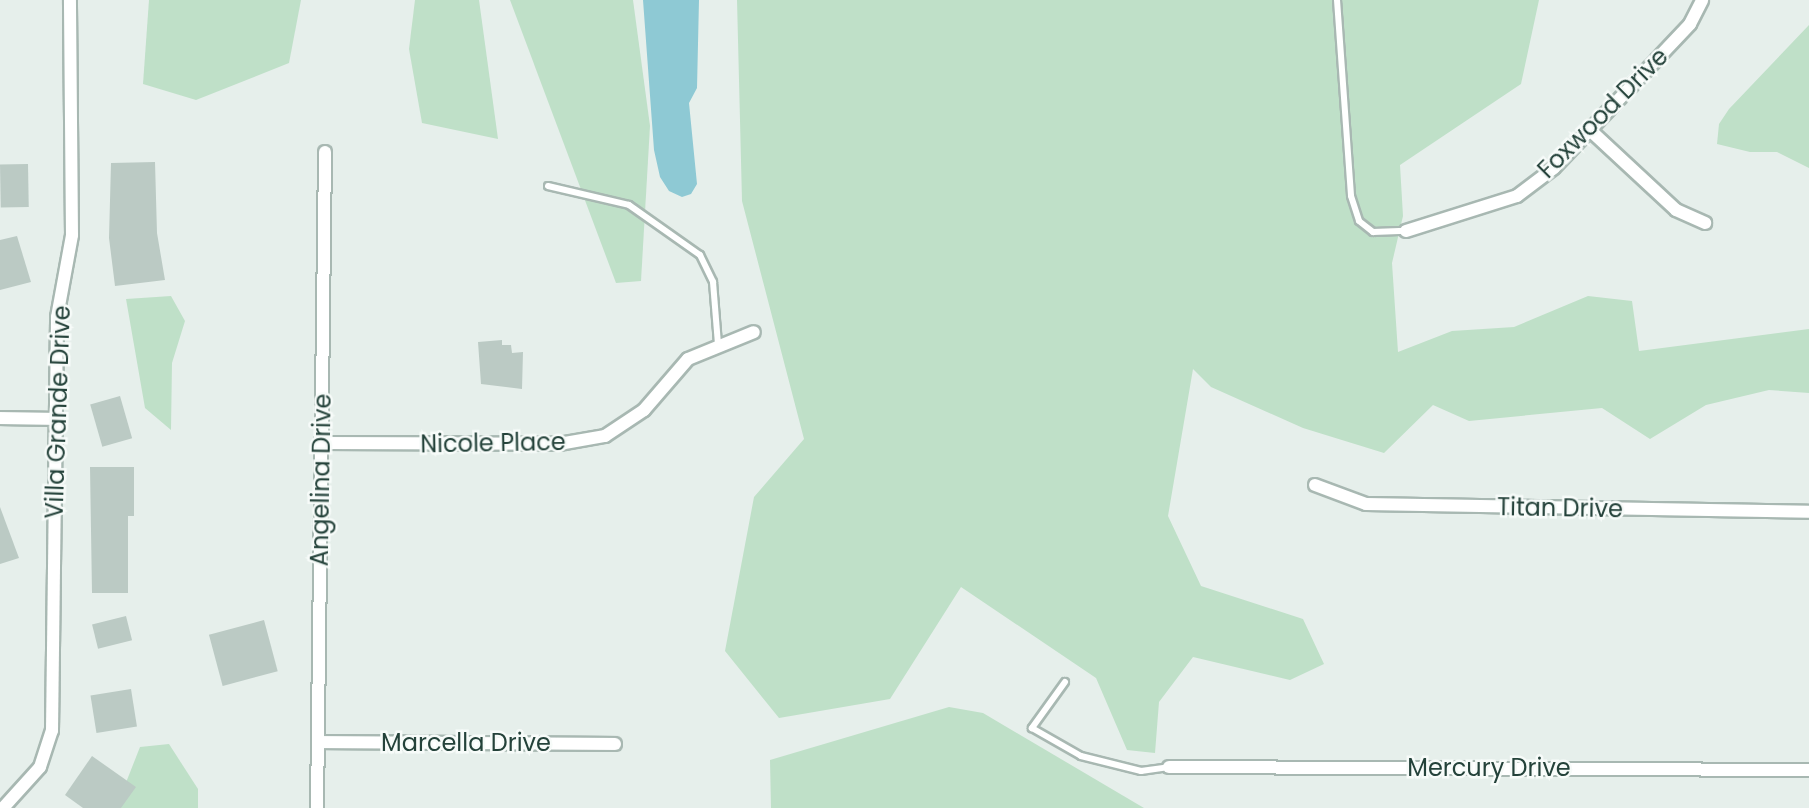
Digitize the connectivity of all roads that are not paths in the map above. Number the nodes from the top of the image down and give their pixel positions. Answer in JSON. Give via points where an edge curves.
{"nodes":[{"id":1,"x":70,"y":0,"type":"edge"},
{"id":2,"x":1337,"y":0,"type":"edge"},
{"id":3,"x":1702,"y":0,"type":"edge"},
{"id":4,"x":1591,"y":131,"type":"junction"},
{"id":5,"x":325,"y":152,"type":"dead end"},
{"id":6,"x":548,"y":186,"type":"dead end"},
{"id":7,"x":1705,"y":223,"type":"dead end"},
{"id":8,"x":1406,"y":230,"type":"joint"},
{"id":9,"x":754,"y":332,"type":"dead end"},
{"id":10,"x":718,"y":344,"type":"junction"},
{"id":11,"x":0,"y":418,"type":"edge"},
{"id":12,"x":55,"y":419,"type":"junction"},
{"id":13,"x":321,"y":443,"type":"junction"},
{"id":14,"x":1315,"y":485,"type":"dead end"},
{"id":15,"x":1809,"y":512,"type":"edge"},
{"id":16,"x":1065,"y":682,"type":"dead end"},
{"id":17,"x":318,"y":742,"type":"junction"},
{"id":18,"x":615,"y":744,"type":"dead end"},
{"id":19,"x":1169,"y":767,"type":"joint"},
{"id":20,"x":1809,"y":770,"type":"edge"},
{"id":21,"x":3,"y":808,"type":"edge"},
{"id":22,"x":317,"y":808,"type":"edge"}],
"edges":[{"from":1,"to":12,"type":"street","name":"Villa Grande Drive","via":[[72,235],[57,317]]},
{"from":2,"to":8,"type":"lane","via":[[1351,196],[1359,221],[1373,232]]},
{"from":3,"to":4,"type":"street","name":"Foxwood Drive","via":[[1690,23]]},
{"from":4,"to":7,"type":"street","via":[[1676,210]]},
{"from":4,"to":8,"type":"street","name":"Foxwood Drive","via":[[1517,196]]},
{"from":5,"to":13,"type":"street","name":"Angelina Drive"},
{"from":6,"to":10,"type":"lane","via":[[629,205],[700,255],[713,282]]},
{"from":9,"to":10,"type":"street","name":"Nicole Place"},
{"from":10,"to":13,"type":"street","name":"Nicole Place","via":[[688,359],[644,410],[605,436],[559,444]]},
{"from":11,"to":12,"type":"street"},
{"from":12,"to":21,"type":"street","name":"Villa Grande Drive","via":[[52,731],[40,767]]},
{"from":13,"to":17,"type":"street","name":"Angelina Drive"},
{"from":14,"to":15,"type":"street","name":"Titan Drive","via":[[1366,504]]},
{"from":16,"to":19,"type":"lane","via":[[1032,728],[1081,756],[1141,771]]},
{"from":17,"to":18,"type":"street","name":"Marcella Drive"},
{"from":17,"to":22,"type":"street","name":"Angelina Drive"},
{"from":19,"to":20,"type":"street","name":"Mercury Drive"}]}
